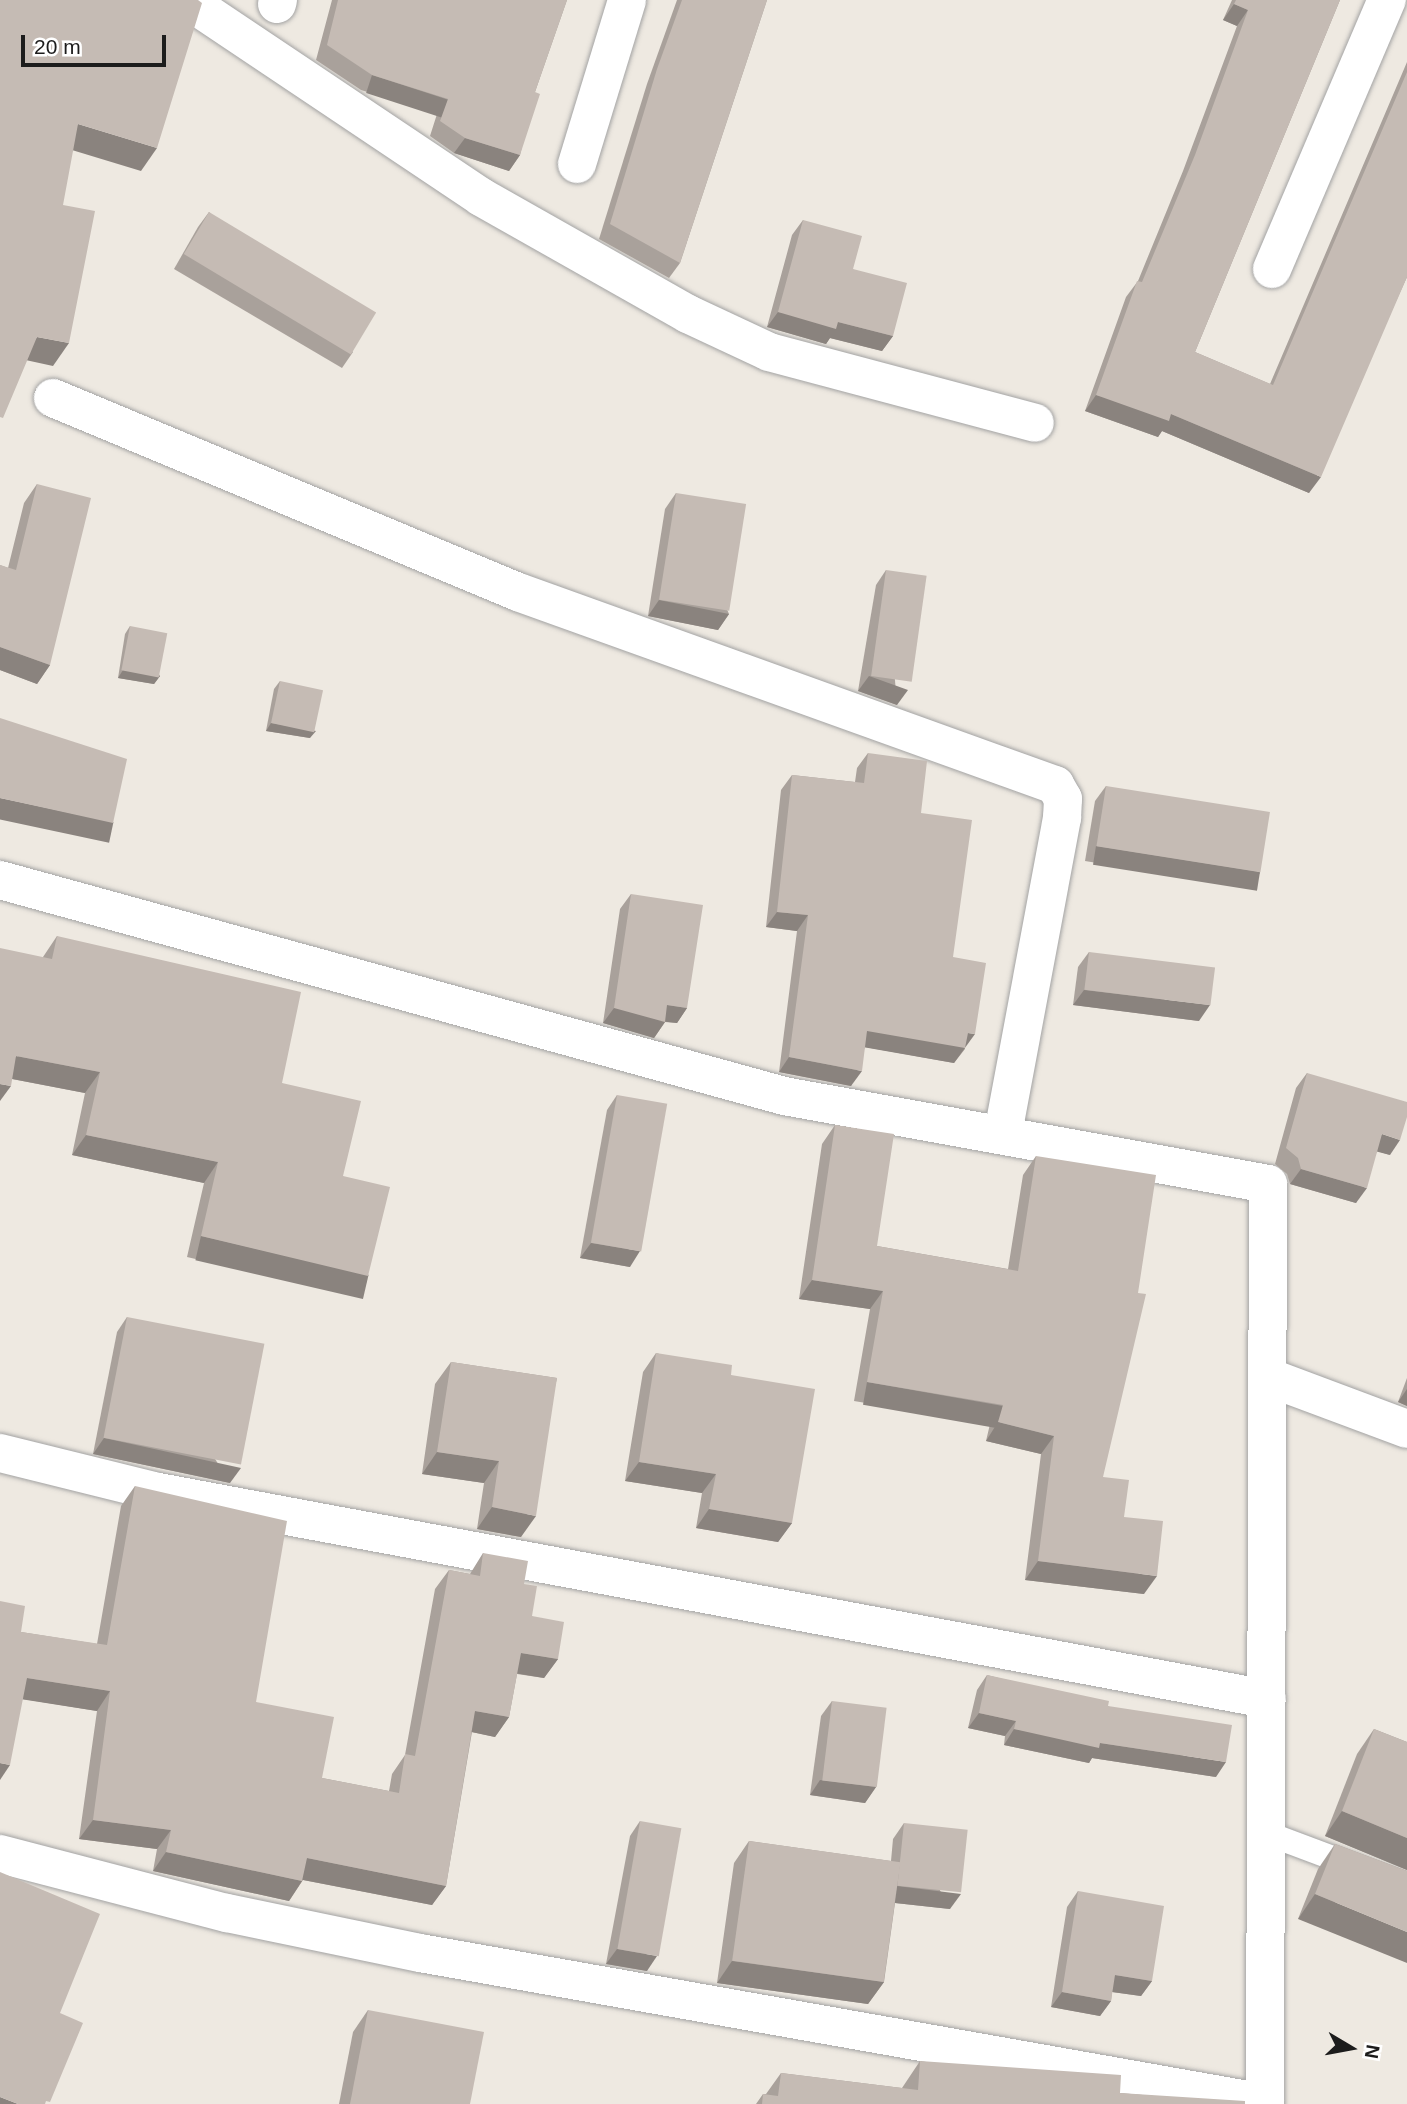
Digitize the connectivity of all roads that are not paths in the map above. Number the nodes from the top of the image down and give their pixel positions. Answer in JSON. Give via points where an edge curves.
{"nodes":[{"id":1,"x":187,"y":0,"type":"edge"},
{"id":2,"x":627,"y":0,"type":"edge"},
{"id":3,"x":1387,"y":0,"type":"edge"},
{"id":4,"x":577,"y":164,"type":"dead end"},
{"id":5,"x":1272,"y":269,"type":"dead end"},
{"id":6,"x":53,"y":398,"type":"dead end"},
{"id":7,"x":1035,"y":423,"type":"dead end"},
{"id":8,"x":0,"y":880,"type":"edge"},
{"id":9,"x":1003,"y":1134,"type":"junction"},
{"id":10,"x":1268,"y":1377,"type":"junction"},
{"id":11,"x":1407,"y":1429,"type":"edge"},
{"id":12,"x":0,"y":1453,"type":"edge"},
{"id":13,"x":1267,"y":1699,"type":"junction"},
{"id":14,"x":1266,"y":1833,"type":"junction"},
{"id":15,"x":0,"y":1854,"type":"edge"},
{"id":16,"x":1407,"y":1886,"type":"edge"},
{"id":17,"x":1265,"y":2103,"type":"edge"}],
"edges":[{"from":1,"to":7,"type":"street","via":[[481,197],[688,314],[769,352]]},
{"from":2,"to":4,"type":"street"},
{"from":3,"to":5,"type":"street"},
{"from":6,"to":9,"type":"street","via":[[518,592],[1055,785],[1063,799],[1062,818]]},
{"from":8,"to":9,"type":"street","via":[[341,970],[784,1096]]},
{"from":9,"to":10,"type":"street","via":[[1268,1184]]},
{"from":10,"to":11,"type":"street"},
{"from":10,"to":13,"type":"street"},
{"from":12,"to":13,"type":"street","via":[[153,1491]]},
{"from":13,"to":14,"type":"street"},
{"from":14,"to":16,"type":"lane"},
{"from":14,"to":17,"type":"street"},
{"from":15,"to":17,"type":"street","via":[[227,1913],[420,1953]]}]}
